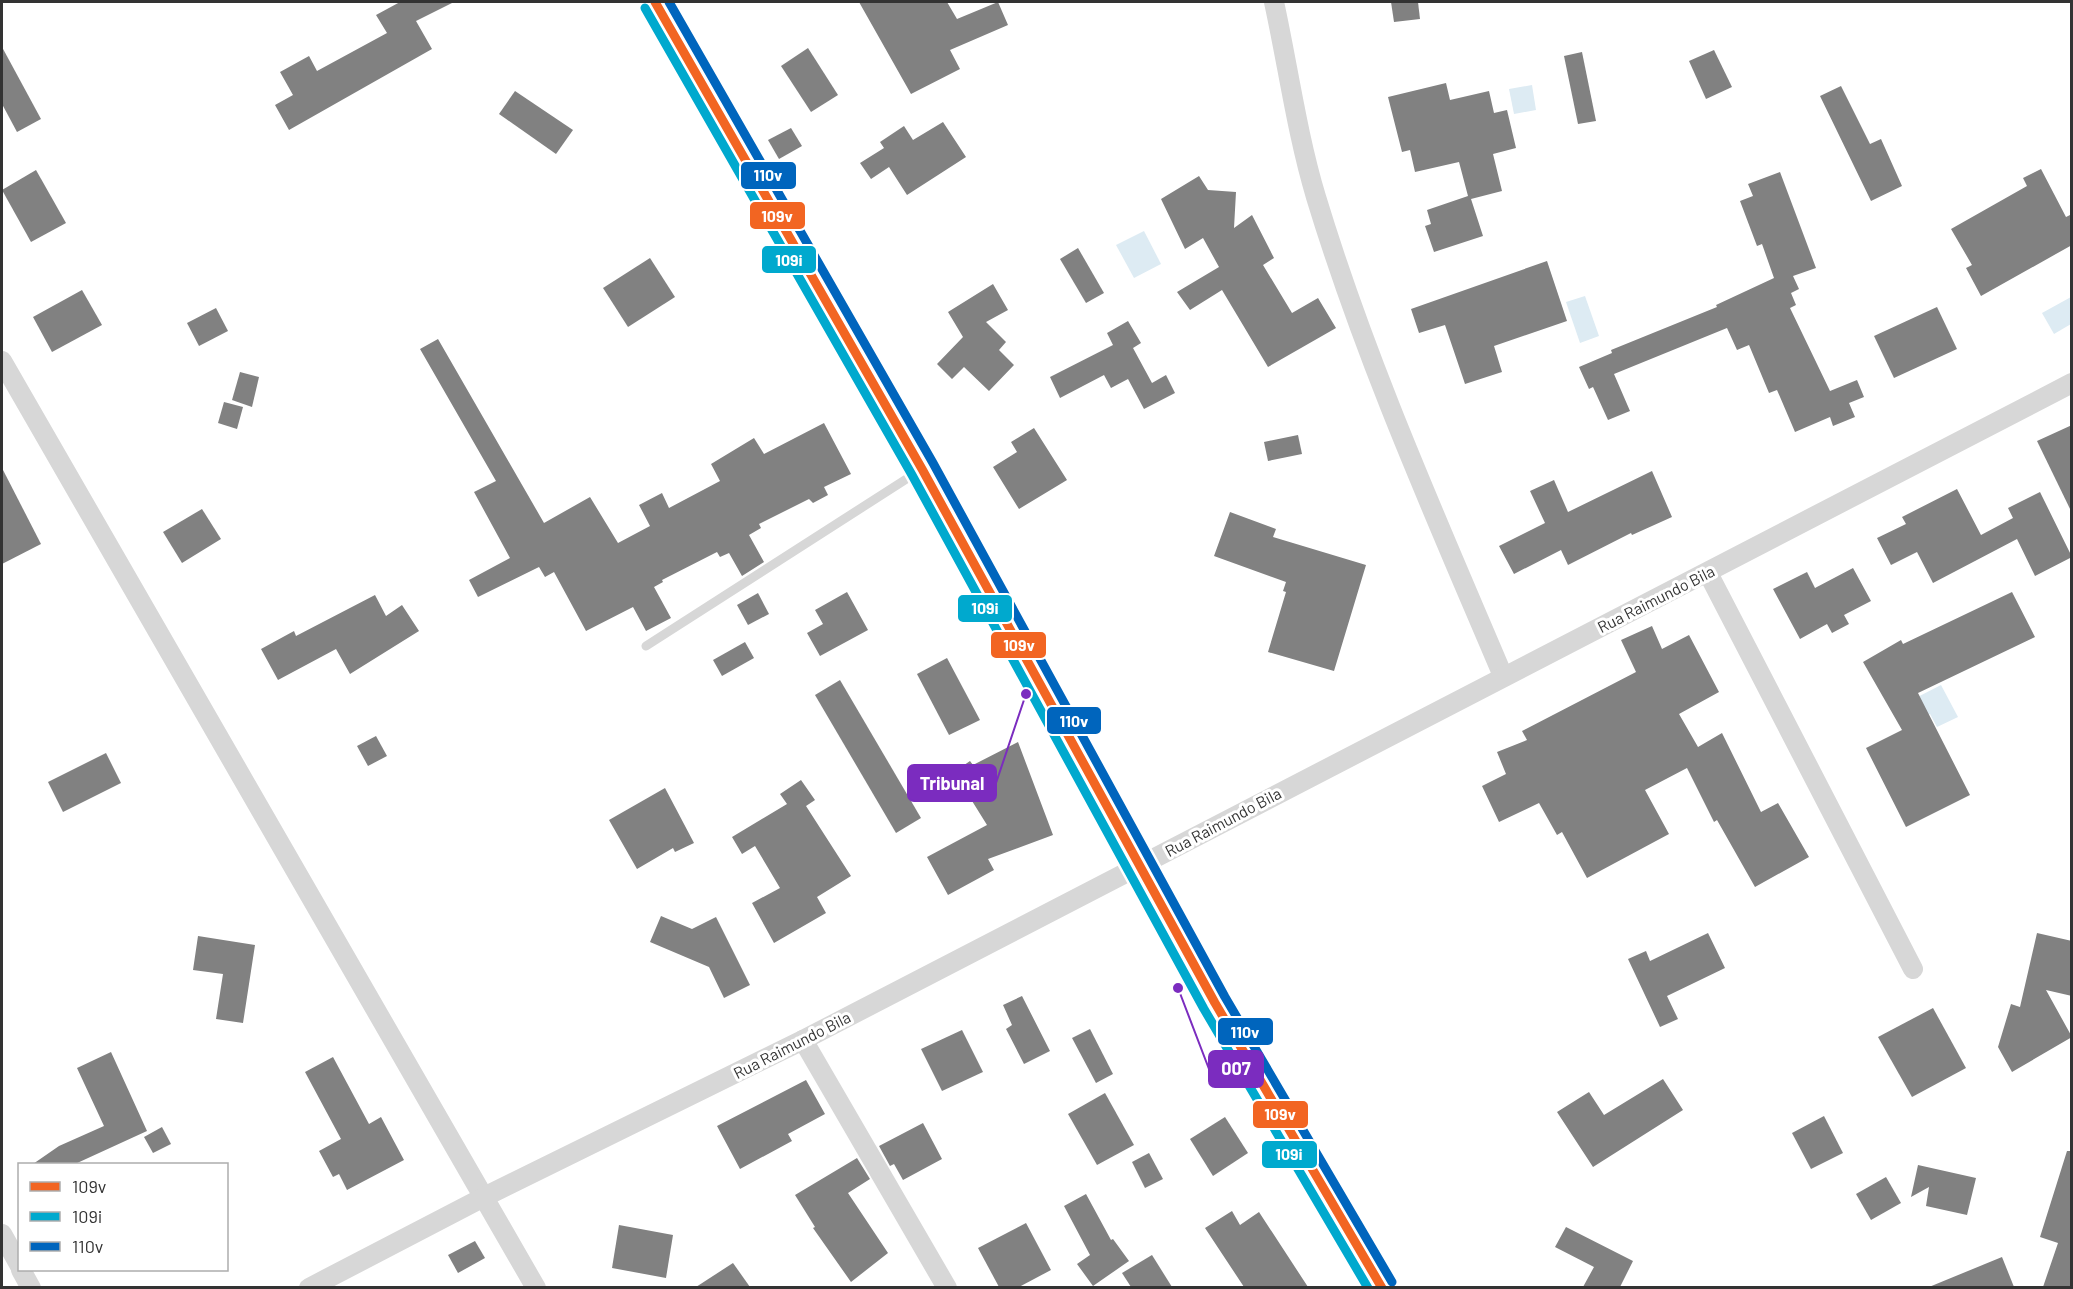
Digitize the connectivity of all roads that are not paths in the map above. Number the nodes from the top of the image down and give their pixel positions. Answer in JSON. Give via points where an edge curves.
{"nodes":[{"id":1,"x":655,"y":2,"type":"edge"},
{"id":2,"x":1274,"y":2,"type":"edge"},
{"id":3,"x":2,"y":361,"type":"edge"},
{"id":4,"x":2072,"y":383,"type":"edge"},
{"id":5,"x":922,"y":469,"type":"junction"},
{"id":6,"x":1708,"y":573,"type":"junction"},
{"id":7,"x":646,"y":646,"type":"dead end"},
{"id":8,"x":1503,"y":676,"type":"junction"},
{"id":9,"x":1141,"y":865,"type":"junction"},
{"id":10,"x":1913,"y":969,"type":"dead end"},
{"id":11,"x":803,"y":1040,"type":"junction"},
{"id":12,"x":484,"y":1197,"type":"junction"},
{"id":13,"x":2,"y":1234,"type":"edge"},
{"id":14,"x":18,"y":1264,"type":"edge"},
{"id":15,"x":22,"y":1271,"type":"edge"},
{"id":16,"x":31,"y":1287,"type":"edge"},
{"id":17,"x":309,"y":1287,"type":"edge"},
{"id":18,"x":536,"y":1287,"type":"edge"},
{"id":19,"x":947,"y":1287,"type":"edge"},
{"id":20,"x":1382,"y":1287,"type":"edge"}],
"edges":[{"from":1,"to":5,"type":"street"},
{"from":2,"to":8,"type":"street","via":[[1316,195],[1349,298],[1394,420]]},
{"from":3,"to":12,"type":"street"},
{"from":4,"to":6,"type":"street","name":"Rua Raimundo Bila"},
{"from":5,"to":7,"type":"lane"},
{"from":5,"to":9,"type":"street"},
{"from":6,"to":8,"type":"street","name":"Rua Raimundo Bila"},
{"from":6,"to":10,"type":"street"},
{"from":8,"to":9,"type":"street","name":"Rua Raimundo Bila"},
{"from":9,"to":11,"type":"street","name":"Rua Raimundo Bila"},
{"from":9,"to":20,"type":"street","via":[[1215,1003]]},
{"from":11,"to":12,"type":"street","name":"Rua Raimundo Bila"},
{"from":11,"to":19,"type":"street"},
{"from":12,"to":17,"type":"street","name":"Rua Raimundo Bila"},
{"from":12,"to":18,"type":"street"},
{"from":13,"to":14,"type":"street"},
{"from":15,"to":16,"type":"street"}]}
